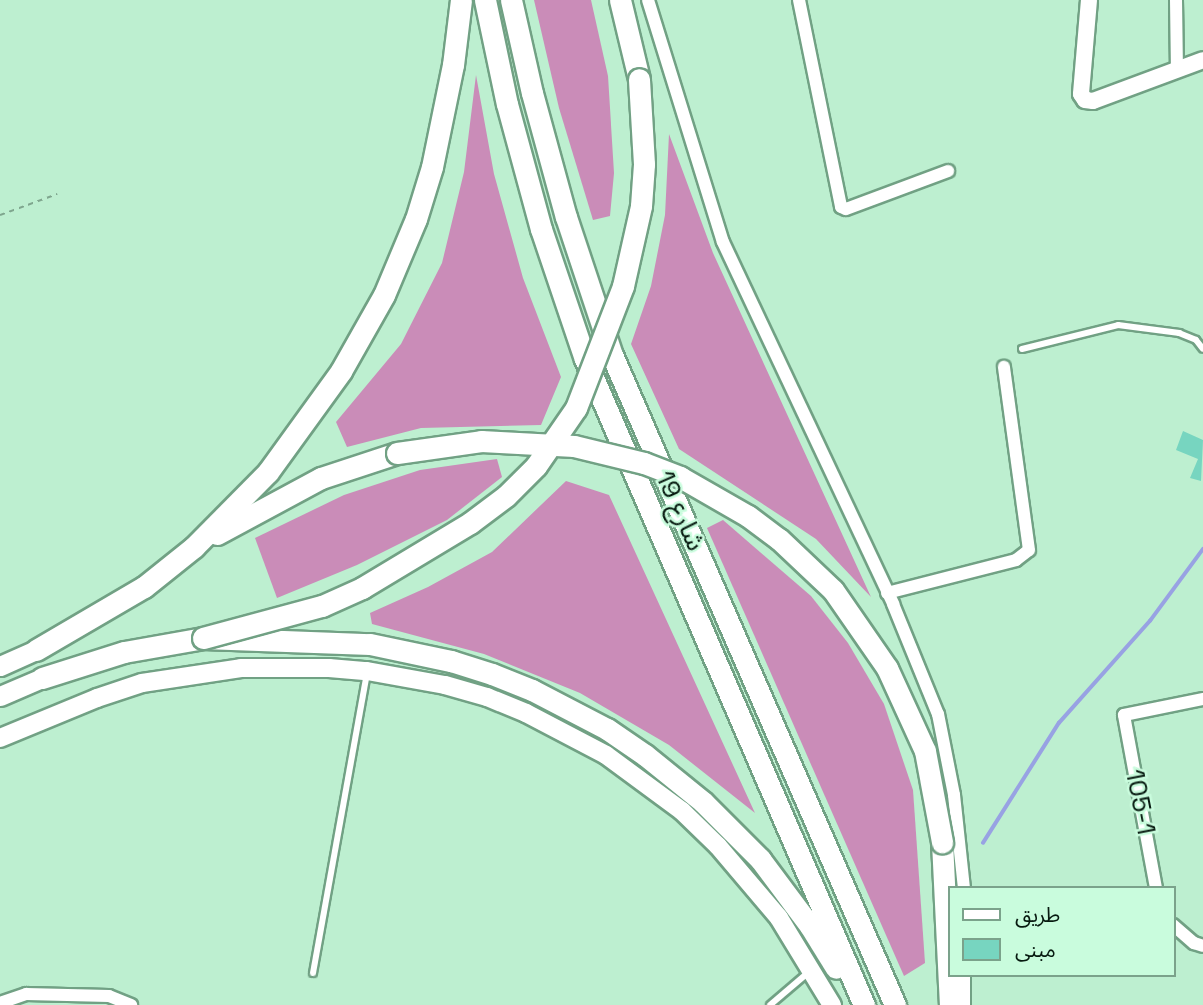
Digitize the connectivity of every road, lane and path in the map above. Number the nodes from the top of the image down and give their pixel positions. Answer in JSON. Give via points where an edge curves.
{"nodes":[{"id":1,"x":461,"y":0,"type":"edge"},
{"id":2,"x":485,"y":0,"type":"edge"},
{"id":3,"x":511,"y":0,"type":"edge"},
{"id":4,"x":621,"y":0,"type":"edge"},
{"id":5,"x":648,"y":0,"type":"edge"},
{"id":6,"x":799,"y":0,"type":"edge"},
{"id":7,"x":1089,"y":0,"type":"edge"},
{"id":8,"x":1176,"y":0,"type":"edge"},
{"id":9,"x":1203,"y":60,"type":"edge"},
{"id":10,"x":1177,"y":69,"type":"junction"},
{"id":11,"x":948,"y":171,"type":"dead end"},
{"id":12,"x":57,"y":194,"type":"dead end"},
{"id":13,"x":0,"y":215,"type":"edge"},
{"id":14,"x":1022,"y":349,"type":"dead end"},
{"id":15,"x":1203,"y":349,"type":"edge"},
{"id":16,"x":1004,"y":367,"type":"dead end"},
{"id":17,"x":194,"y":547,"type":"junction"},
{"id":18,"x":887,"y":593,"type":"junction"},
{"id":19,"x":203,"y":638,"type":"junction"},
{"id":20,"x":36,"y":650,"type":"joint"},
{"id":21,"x":0,"y":666,"type":"edge"},
{"id":22,"x":367,"y":671,"type":"junction"},
{"id":23,"x":41,"y":678,"type":"joint"},
{"id":24,"x":0,"y":696,"type":"edge"},
{"id":25,"x":1203,"y":699,"type":"edge"},
{"id":26,"x":0,"y":738,"type":"edge"},
{"id":27,"x":964,"y":886,"type":"edge"},
{"id":28,"x":1156,"y":886,"type":"edge"},
{"id":29,"x":1175,"y":927,"type":"edge"},
{"id":30,"x":1203,"y":946,"type":"edge"},
{"id":31,"x":948,"y":964,"type":"edge"},
{"id":32,"x":811,"y":970,"type":"junction"},
{"id":33,"x":313,"y":973,"type":"dead end"},
{"id":34,"x":949,"y":977,"type":"edge"},
{"id":35,"x":964,"y":977,"type":"edge"},
{"id":36,"x":0,"y":1003,"type":"edge"},
{"id":37,"x":12,"y":1005,"type":"edge"},
{"id":38,"x":117,"y":1005,"type":"edge"},
{"id":39,"x":131,"y":1005,"type":"edge"},
{"id":40,"x":770,"y":1005,"type":"edge"},
{"id":41,"x":832,"y":1005,"type":"edge"},
{"id":42,"x":858,"y":1005,"type":"edge"},
{"id":43,"x":864,"y":1005,"type":"edge"},
{"id":44,"x":895,"y":1005,"type":"edge"},
{"id":45,"x":950,"y":1005,"type":"edge"},
{"id":46,"x":964,"y":1005,"type":"edge"}],
"edges":[{"from":1,"to":17,"type":"highway","via":[[432,167],[384,295],[318,407],[268,472]]},
{"from":2,"to":43,"type":"highway","name":"شارع 19","via":[[541,229],[585,359]]},
{"from":3,"to":44,"type":"highway","name":"شارع 19","via":[[566,217],[612,355]]},
{"from":4,"to":19,"type":"highway","bridge":true,"via":[[639,79],[642,185],[623,286],[576,408],[536,466],[470,523],[362,588],[322,606]]},
{"from":5,"to":18,"type":"street","via":[[723,242]]},
{"from":6,"to":11,"type":"street","via":[[841,207]]},
{"from":7,"to":10,"type":"street","via":[[1081,94],[1085,100],[1093,101]]},
{"from":8,"to":10,"type":"street"},
{"from":9,"to":10,"type":"street"},
{"from":12,"to":13,"type":"path"},
{"from":14,"to":15,"type":"lane","via":[[1118,325],[1179,333],[1196,340]]},
{"from":16,"to":18,"type":"street","via":[[1029,550],[1016,560]]},
{"from":17,"to":20,"type":"highway","via":[[144,587]]},
{"from":17,"to":31,"type":"highway","bridge":true,"via":[[321,478],[440,444],[481,441],[574,446],[680,477],[715,495],[779,539],[825,582],[852,613],[887,668],[918,734],[933,784],[942,842]]},
{"from":18,"to":27,"type":"street","via":[[938,713],[954,795]]},
{"from":19,"to":23,"type":"highway","via":[[124,652]]},
{"from":19,"to":42,"type":"highway","bridge":true,"via":[[334,640],[452,661],[532,690],[607,729],[703,802],[760,859],[810,926]]},
{"from":20,"to":21,"type":"main road"},
{"from":22,"to":26,"type":"main road","via":[[288,667],[191,673],[97,698]]},
{"from":22,"to":32,"type":"main road","via":[[487,697],[606,755],[682,811],[718,846],[779,918]]},
{"from":22,"to":33,"type":"lane"},
{"from":23,"to":24,"type":"main road"},
{"from":25,"to":28,"type":"street","name":"105-1","via":[[1124,715]]},
{"from":29,"to":30,"type":"street"},
{"from":32,"to":40,"type":"lane"},
{"from":32,"to":41,"type":"main road"},
{"from":34,"to":45,"type":"highway","bridge":true},
{"from":35,"to":46,"type":"street"},
{"from":36,"to":39,"type":"street","via":[[26,994],[109,996]]},
{"from":37,"to":38,"type":"street","via":[[30,1001]]}]}
